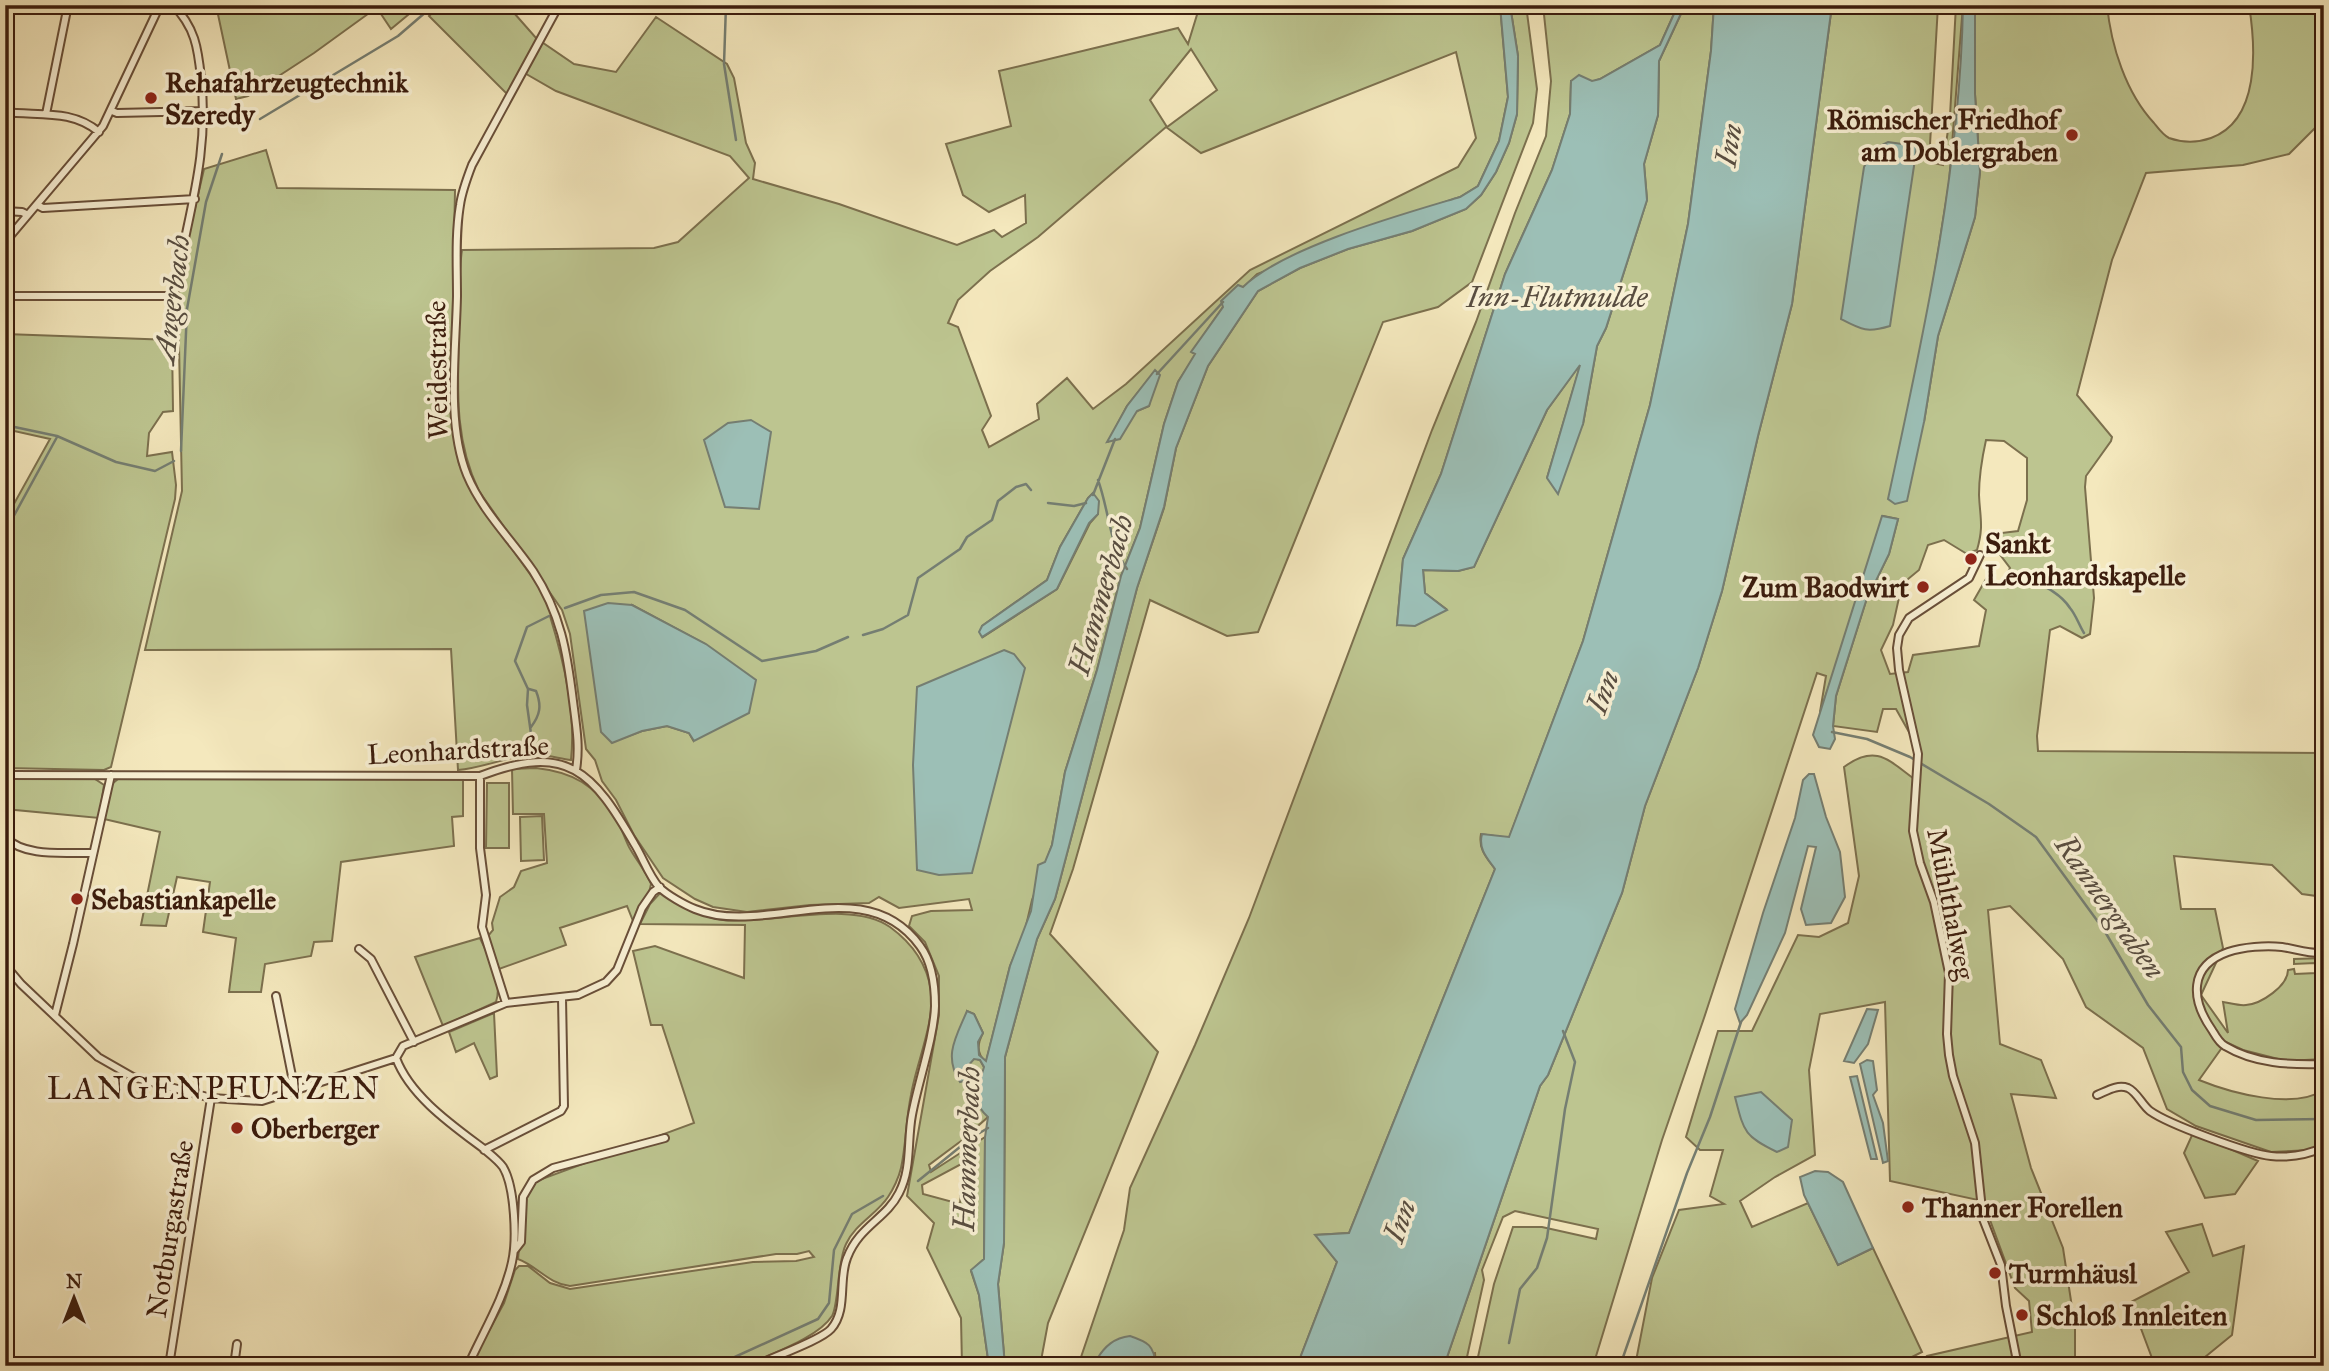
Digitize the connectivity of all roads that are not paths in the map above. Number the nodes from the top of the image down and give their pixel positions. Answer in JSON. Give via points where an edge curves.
{"nodes":[{"id":1,"x":68,"y":5,"type":"edge"},
{"id":2,"x":160,"y":5,"type":"edge"},
{"id":3,"x":173,"y":5,"type":"edge"},
{"id":4,"x":559,"y":5,"type":"edge"},
{"id":5,"x":112,"y":111,"type":"junction"},
{"id":6,"x":205,"y":111,"type":"junction"},
{"id":7,"x":5,"y":112,"type":"edge"},
{"id":8,"x":46,"y":114,"type":"junction"},
{"id":9,"x":99,"y":132,"type":"junction"},
{"id":10,"x":195,"y":199,"type":"junction"},
{"id":11,"x":37,"y":205,"type":"junction"},
{"id":12,"x":5,"y":211,"type":"edge"},
{"id":13,"x":28,"y":215,"type":"junction"},
{"id":14,"x":5,"y":242,"type":"edge"},
{"id":15,"x":5,"y":296,"type":"edge"},
{"id":16,"x":1980,"y":555,"type":"dead end"},
{"id":17,"x":576,"y":770,"type":"junction"},
{"id":18,"x":5,"y":775,"type":"edge"},
{"id":19,"x":111,"y":775,"type":"junction"},
{"id":20,"x":480,"y":776,"type":"junction"},
{"id":21,"x":5,"y":837,"type":"edge"},
{"id":22,"x":92,"y":853,"type":"junction"},
{"id":23,"x":660,"y":887,"type":"junction"},
{"id":24,"x":359,"y":949,"type":"dead end"},
{"id":25,"x":2324,"y":953,"type":"edge"},
{"id":26,"x":5,"y":965,"type":"edge"},
{"id":27,"x":276,"y":996,"type":"dead end"},
{"id":28,"x":562,"y":998,"type":"junction"},
{"id":29,"x":506,"y":1003,"type":"junction"},
{"id":30,"x":55,"y":1015,"type":"junction"},
{"id":31,"x":414,"y":1042,"type":"junction"},
{"id":32,"x":396,"y":1058,"type":"junction"},
{"id":33,"x":2324,"y":1064,"type":"edge"},
{"id":34,"x":295,"y":1091,"type":"junction"},
{"id":35,"x":2097,"y":1094,"type":"dead end"},
{"id":36,"x":211,"y":1098,"type":"junction"},
{"id":37,"x":665,"y":1138,"type":"dead end"},
{"id":38,"x":2324,"y":1147,"type":"edge"},
{"id":39,"x":484,"y":1150,"type":"junction"},
{"id":40,"x":513,"y":1253,"type":"junction"},
{"id":41,"x":237,"y":1344,"type":"dead end"},
{"id":42,"x":169,"y":1366,"type":"edge"},
{"id":43,"x":234,"y":1366,"type":"edge"},
{"id":44,"x":468,"y":1366,"type":"edge"},
{"id":45,"x":755,"y":1366,"type":"edge"},
{"id":46,"x":2018,"y":1366,"type":"edge"}],
"edges":[{"from":1,"to":8,"type":"street"},
{"from":2,"to":5,"type":"street"},
{"from":3,"to":6,"type":"street","via":[[198,42]]},
{"from":4,"to":17,"type":"street","name":"Weidestraße","via":[[464,186],[458,217],[455,398],[460,455],[467,475],[478,498],[533,571],[559,622],[579,749]]},
{"from":5,"to":6,"type":"street"},
{"from":5,"to":9,"type":"street"},
{"from":6,"to":10,"type":"street"},
{"from":7,"to":8,"type":"street"},
{"from":8,"to":9,"type":"street","via":[[85,121]]},
{"from":9,"to":11,"type":"street"},
{"from":10,"to":11,"type":"street"},
{"from":10,"to":15,"type":"street","via":[[174,296]]},
{"from":11,"to":13,"type":"street"},
{"from":12,"to":13,"type":"street"},
{"from":13,"to":14,"type":"street"},
{"from":16,"to":46,"type":"street","name":"Mühlthalweg","via":[[1969,578],[1916,612],[1903,626],[1897,648],[1918,754],[1913,831],[1949,973],[1949,1055],[1971,1129],[1983,1219],[2001,1265]]},
{"from":17,"to":20,"type":"street","name":"Leonhardstraße","via":[[532,762]]},
{"from":17,"to":23,"type":"street","name":"Leonhardstraße","via":[[606,797]]},
{"from":18,"to":19,"type":"street","name":"Leonhardstraße"},
{"from":19,"to":20,"type":"street","name":"Leonhardstraße"},
{"from":19,"to":22,"type":"street"},
{"from":20,"to":29,"type":"street","via":[[480,848],[486,895],[482,927]]},
{"from":21,"to":22,"type":"street","via":[[25,850]]},
{"from":22,"to":30,"type":"street"},
{"from":23,"to":28,"type":"street","via":[[642,908],[617,970],[606,982]]},
{"from":23,"to":45,"type":"street","name":"Leonhardstraße","via":[[695,909],[713,914],[750,916],[851,908],[876,912],[898,924],[921,947],[932,976],[935,1009],[899,1195],[851,1246],[843,1269],[840,1309],[831,1330]]},
{"from":24,"to":31,"type":"street","via":[[371,959]]},
{"from":25,"to":33,"type":"street","via":[[2281,947],[2229,952],[2199,974],[2195,990],[2203,1017],[2222,1045],[2286,1065]]},
{"from":26,"to":30,"type":"street"},
{"from":27,"to":34,"type":"street"},
{"from":28,"to":29,"type":"street"},
{"from":28,"to":39,"type":"street","via":[[564,1106]]},
{"from":29,"to":31,"type":"street"},
{"from":30,"to":36,"type":"street","via":[[98,1057],[133,1077]]},
{"from":31,"to":32,"type":"street","via":[[403,1046]]},
{"from":32,"to":34,"type":"street"},
{"from":32,"to":39,"type":"street","via":[[422,1097],[454,1129]]},
{"from":34,"to":36,"type":"street","via":[[262,1101]]},
{"from":35,"to":38,"type":"street","via":[[2117,1087],[2129,1089],[2158,1115],[2269,1156],[2310,1154]]},
{"from":36,"to":42,"type":"street","name":"Notburgastraße"},
{"from":37,"to":40,"type":"street","via":[[553,1168],[533,1180],[523,1197],[520,1242]]},
{"from":39,"to":40,"type":"street","via":[[503,1166],[512,1190]]},
{"from":40,"to":44,"type":"street","via":[[499,1300]]},
{"from":41,"to":43,"type":"street"}]}
